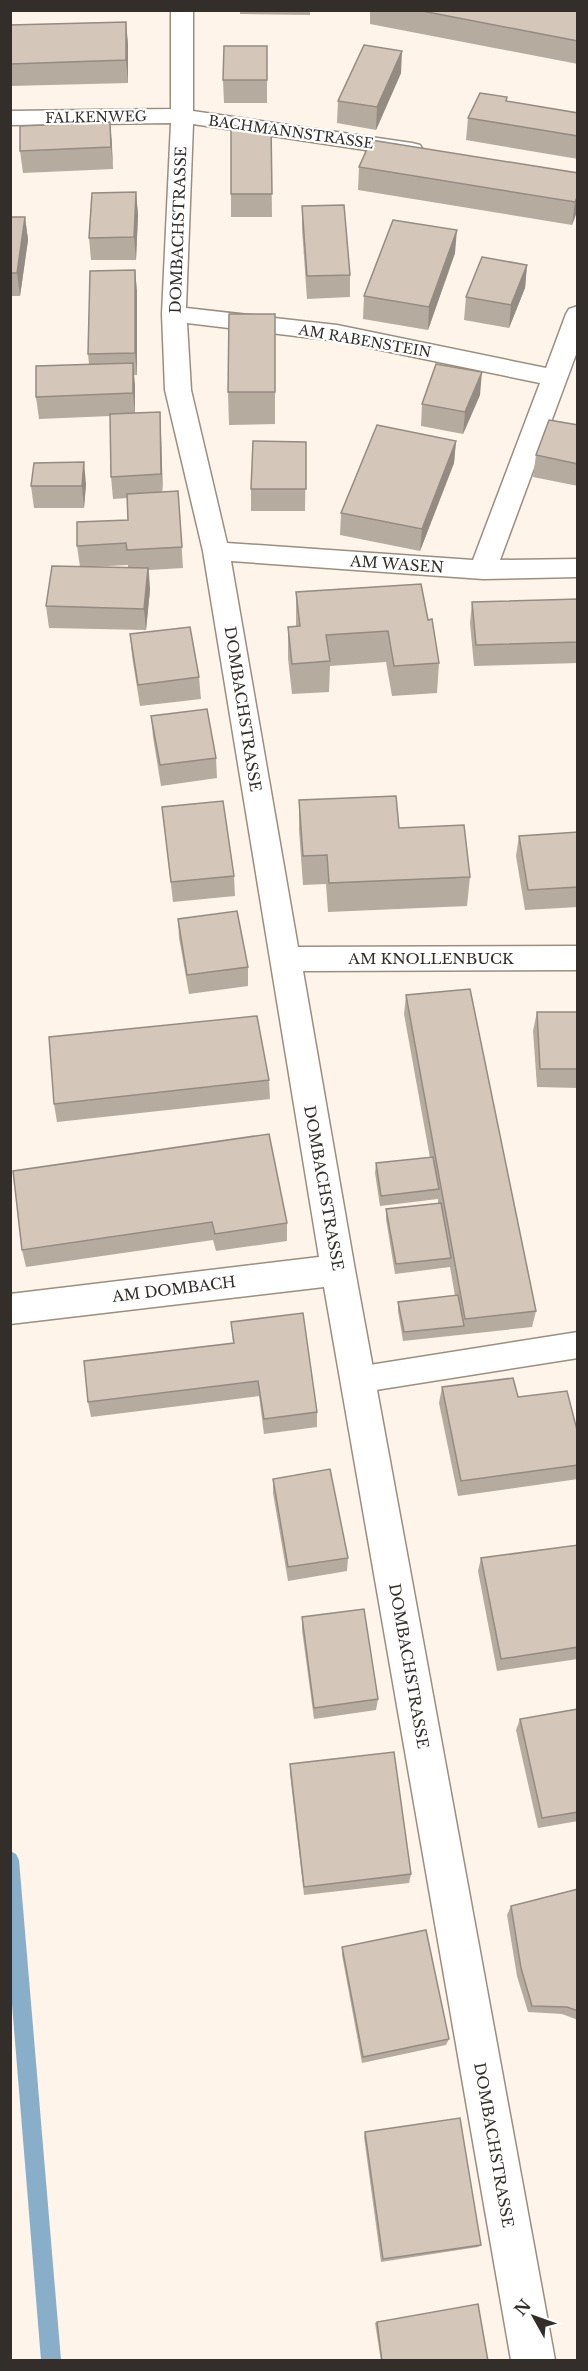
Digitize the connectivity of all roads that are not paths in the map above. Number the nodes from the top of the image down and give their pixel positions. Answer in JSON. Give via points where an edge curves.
{"nodes":[{"id":1,"x":182,"y":10,"type":"edge"},
{"id":2,"x":182,"y":116,"type":"junction"},
{"id":3,"x":10,"y":118,"type":"edge"},
{"id":4,"x":438,"y":153,"type":"edge"},
{"id":5,"x":174,"y":314,"type":"junction"},
{"id":6,"x":578,"y":314,"type":"edge"},
{"id":7,"x":555,"y":378,"type":"junction"},
{"id":8,"x":216,"y":551,"type":"junction"},
{"id":9,"x":578,"y":568,"type":"edge"},
{"id":10,"x":483,"y":570,"type":"junction"},
{"id":11,"x":285,"y":958,"type":"junction"},
{"id":12,"x":578,"y":958,"type":"edge"},
{"id":13,"x":338,"y":1269,"type":"junction"},
{"id":14,"x":10,"y":1309,"type":"edge"},
{"id":15,"x":578,"y":1345,"type":"edge"},
{"id":16,"x":357,"y":1380,"type":"junction"},
{"id":17,"x":533,"y":2361,"type":"edge"}],
"edges":[{"from":1,"to":2,"type":"street","name":"DOMBACHSTRASSE"},
{"from":2,"to":3,"type":"street","name":"FALKENWEG"},
{"from":2,"to":4,"type":"street","name":"BACHMANNSTRASSE"},
{"from":2,"to":5,"type":"street","name":"DOMBACHSTRASSE"},
{"from":5,"to":7,"type":"street","name":"AM RABENSTEIN","via":[[338,333]]},
{"from":5,"to":8,"type":"street","name":"DOMBACHSTRASSE","via":[[178,390]]},
{"from":6,"to":7,"type":"street"},
{"from":7,"to":10,"type":"street"},
{"from":8,"to":10,"type":"street","name":"AM WASEN"},
{"from":8,"to":11,"type":"street","name":"DOMBACHSTRASSE"},
{"from":9,"to":10,"type":"street","name":"AM WASEN"},
{"from":11,"to":12,"type":"street","name":"AM KNOLLENBUCK"},
{"from":11,"to":13,"type":"street","name":"DOMBACHSTRASSE"},
{"from":13,"to":14,"type":"street","name":"AM DOMBACH"},
{"from":13,"to":16,"type":"street","name":"DOMBACHSTRASSE"},
{"from":15,"to":16,"type":"lane"},
{"from":16,"to":17,"type":"street","name":"DOMBACHSTRASSE"}]}
